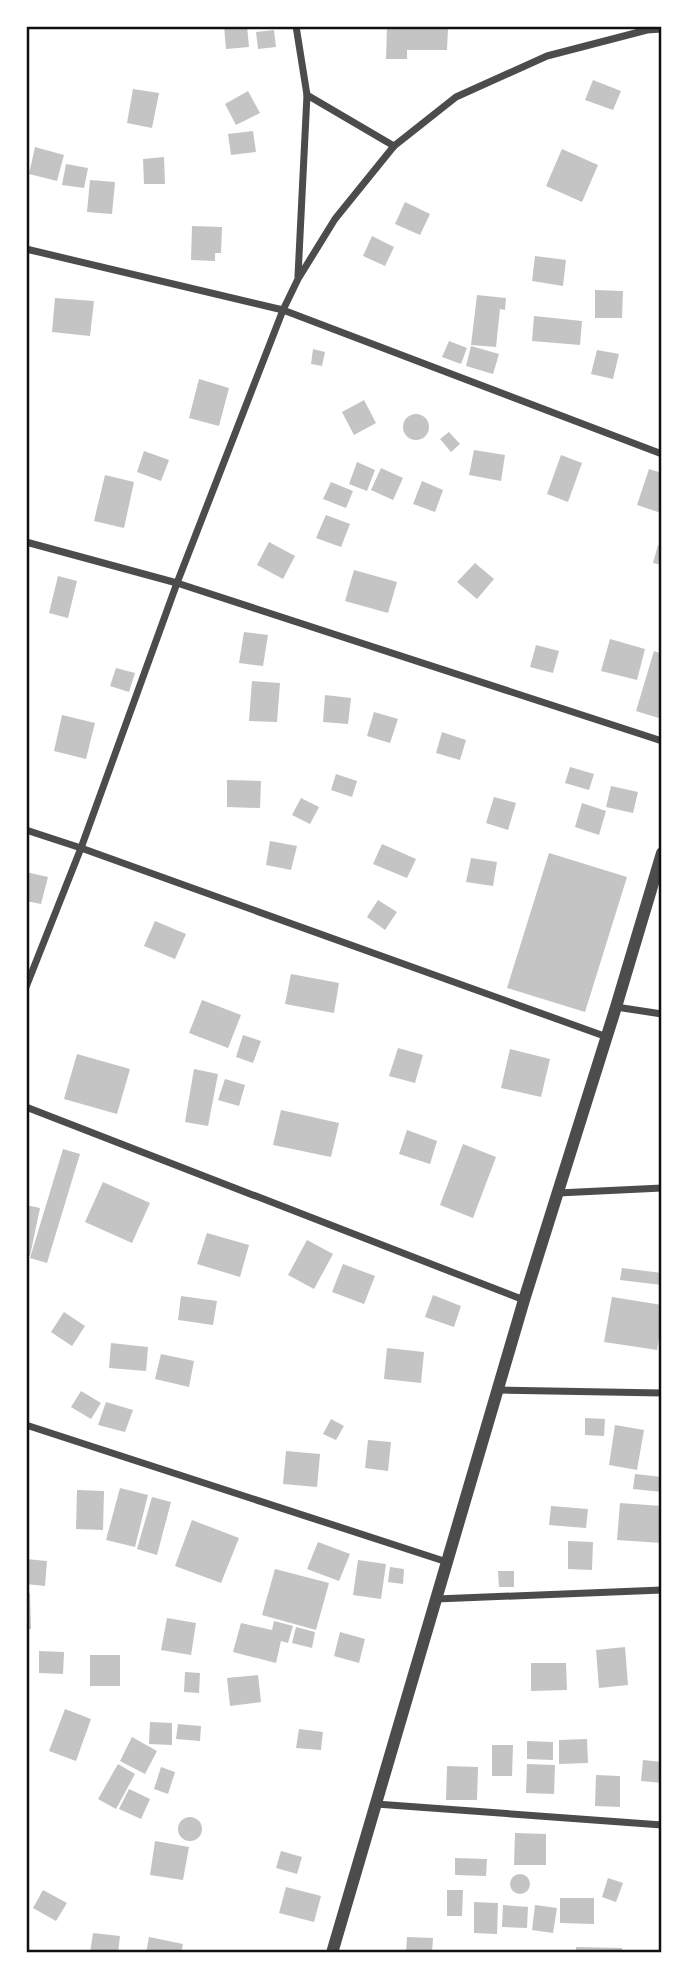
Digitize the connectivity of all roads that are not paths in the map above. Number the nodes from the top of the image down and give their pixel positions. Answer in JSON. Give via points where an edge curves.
{"nodes":[{"id":1,"x":296,"y":26,"type":"edge"},
{"id":2,"x":662,"y":29,"type":"edge"},
{"id":3,"x":307,"y":95,"type":"junction"},
{"id":4,"x":394,"y":146,"type":"junction"},
{"id":5,"x":26,"y":249,"type":"edge"},
{"id":6,"x":298,"y":279,"type":"junction"},
{"id":7,"x":283,"y":310,"type":"junction"},
{"id":8,"x":662,"y":454,"type":"edge"},
{"id":9,"x":26,"y":542,"type":"edge"},
{"id":10,"x":177,"y":583,"type":"junction"},
{"id":11,"x":662,"y":741,"type":"edge"},
{"id":12,"x":26,"y":830,"type":"edge"},
{"id":13,"x":80,"y":848,"type":"junction"},
{"id":14,"x":662,"y":853,"type":"edge"},
{"id":15,"x":26,"y":987,"type":"edge"},
{"id":16,"x":616,"y":1007,"type":"junction"},
{"id":17,"x":662,"y":1014,"type":"edge"},
{"id":18,"x":607,"y":1037,"type":"junction"},
{"id":19,"x":26,"y":1108,"type":"edge"},
{"id":20,"x":662,"y":1188,"type":"edge"},
{"id":21,"x":558,"y":1193,"type":"junction"},
{"id":22,"x":524,"y":1300,"type":"junction"},
{"id":23,"x":498,"y":1390,"type":"junction"},
{"id":24,"x":662,"y":1393,"type":"edge"},
{"id":25,"x":26,"y":1425,"type":"edge"},
{"id":26,"x":447,"y":1562,"type":"junction"},
{"id":27,"x":662,"y":1590,"type":"edge"},
{"id":28,"x":436,"y":1599,"type":"junction"},
{"id":29,"x":376,"y":1804,"type":"junction"},
{"id":30,"x":662,"y":1825,"type":"edge"},
{"id":31,"x":332,"y":1953,"type":"edge"}],
"edges":[{"from":1,"to":3,"type":"street"},
{"from":2,"to":4,"type":"street","via":[[547,56],[456,97]]},
{"from":3,"to":4,"type":"street"},
{"from":3,"to":6,"type":"street"},
{"from":4,"to":6,"type":"street","via":[[335,219]]},
{"from":5,"to":7,"type":"street"},
{"from":6,"to":7,"type":"street"},
{"from":7,"to":8,"type":"street"},
{"from":7,"to":10,"type":"street"},
{"from":9,"to":10,"type":"street"},
{"from":10,"to":11,"type":"street"},
{"from":10,"to":13,"type":"street"},
{"from":12,"to":13,"type":"street"},
{"from":13,"to":15,"type":"street"},
{"from":13,"to":18,"type":"street"},
{"from":14,"to":16,"type":"street"},
{"from":16,"to":17,"type":"street"},
{"from":16,"to":18,"type":"street"},
{"from":18,"to":21,"type":"street"},
{"from":19,"to":22,"type":"street"},
{"from":20,"to":21,"type":"street"},
{"from":21,"to":22,"type":"street"},
{"from":22,"to":23,"type":"street"},
{"from":23,"to":24,"type":"street"},
{"from":23,"to":26,"type":"street"},
{"from":25,"to":26,"type":"street"},
{"from":26,"to":28,"type":"street"},
{"from":27,"to":28,"type":"street"},
{"from":28,"to":29,"type":"street"},
{"from":29,"to":30,"type":"street"},
{"from":29,"to":31,"type":"street"}]}
